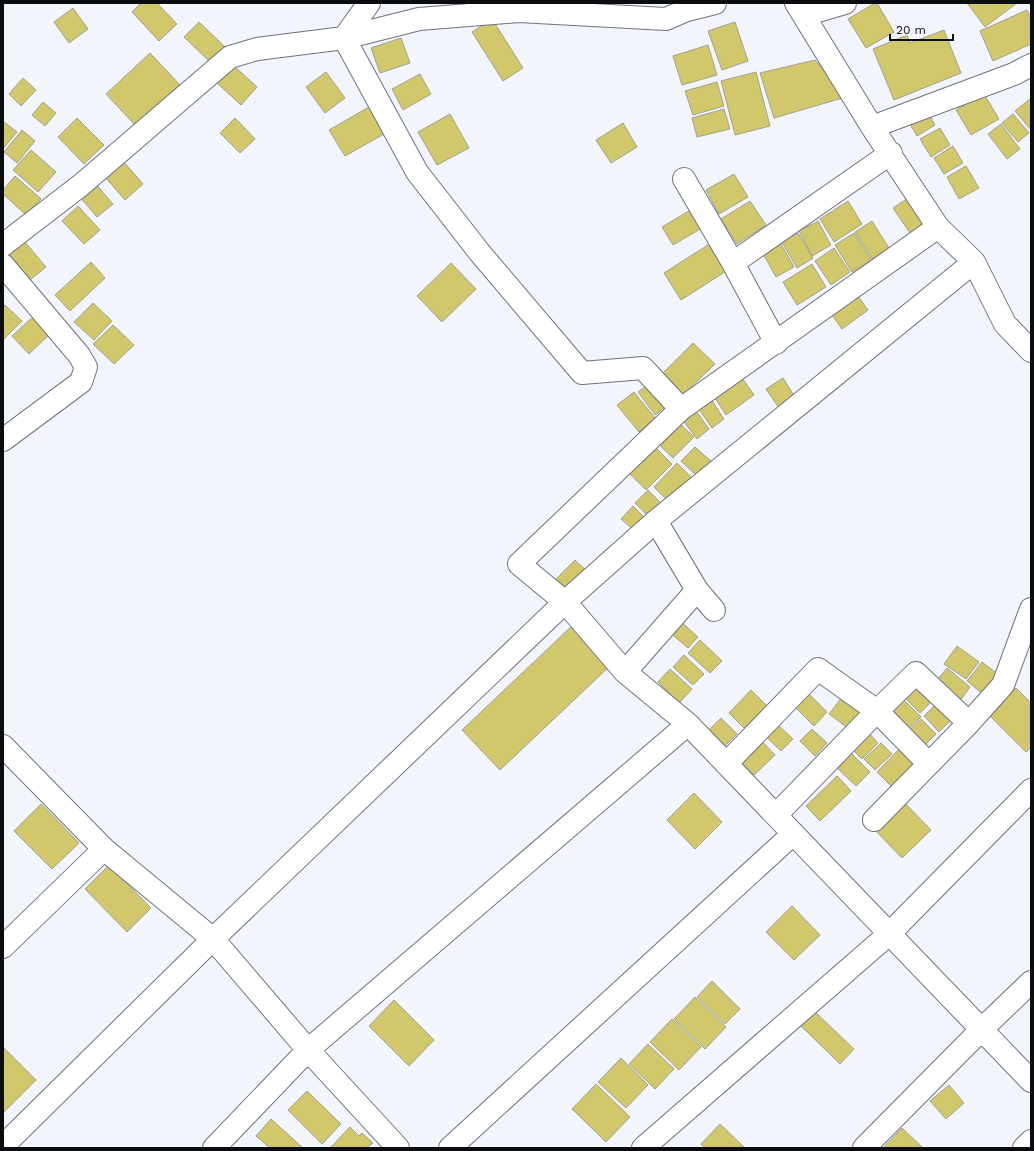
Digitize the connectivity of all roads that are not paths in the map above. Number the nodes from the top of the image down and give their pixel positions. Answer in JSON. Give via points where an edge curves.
{"nodes":[{"id":1,"x":369,"y":3,"type":"edge"},
{"id":2,"x":715,"y":3,"type":"edge"},
{"id":3,"x":845,"y":3,"type":"edge"},
{"id":4,"x":800,"y":9,"type":"edge"},
{"id":5,"x":661,"y":11,"type":"edge"},
{"id":6,"x":344,"y":38,"type":"junction"},
{"id":7,"x":1031,"y":65,"type":"edge"},
{"id":8,"x":872,"y":127,"type":"junction"},
{"id":9,"x":891,"y":153,"type":"junction"},
{"id":10,"x":684,"y":180,"type":"dead end"},
{"id":11,"x":938,"y":227,"type":"junction"},
{"id":12,"x":3,"y":245,"type":"edge"},
{"id":13,"x":974,"y":262,"type":"junction"},
{"id":14,"x":733,"y":264,"type":"junction"},
{"id":15,"x":3,"y":265,"type":"edge"},
{"id":16,"x":776,"y":343,"type":"junction"},
{"id":17,"x":1031,"y":351,"type":"edge"},
{"id":18,"x":681,"y":410,"type":"junction"},
{"id":19,"x":3,"y":440,"type":"edge"},
{"id":20,"x":656,"y":521,"type":"junction"},
{"id":21,"x":697,"y":590,"type":"junction"},
{"id":22,"x":565,"y":602,"type":"junction"},
{"id":23,"x":1031,"y":609,"type":"edge"},
{"id":24,"x":714,"y":610,"type":"dead end"},
{"id":25,"x":625,"y":672,"type":"junction"},
{"id":26,"x":877,"y":711,"type":"junction"},
{"id":27,"x":970,"y":723,"type":"junction"},
{"id":28,"x":688,"y":724,"type":"junction"},
{"id":29,"x":3,"y":746,"type":"edge"},
{"id":30,"x":726,"y":764,"type":"junction"},
{"id":31,"x":929,"y":764,"type":"junction"},
{"id":32,"x":1031,"y":790,"type":"edge"},
{"id":33,"x":776,"y":815,"type":"junction"},
{"id":34,"x":874,"y":820,"type":"dead end"},
{"id":35,"x":793,"y":834,"type":"junction"},
{"id":36,"x":104,"y":849,"type":"junction"},
{"id":37,"x":889,"y":934,"type":"junction"},
{"id":38,"x":213,"y":939,"type":"junction"},
{"id":39,"x":3,"y":947,"type":"edge"},
{"id":40,"x":1031,"y":982,"type":"edge"},
{"id":41,"x":982,"y":1029,"type":"junction"},
{"id":42,"x":308,"y":1050,"type":"junction"},
{"id":43,"x":1031,"y":1081,"type":"edge"},
{"id":44,"x":1031,"y":1141,"type":"edge"},
{"id":45,"x":3,"y":1146,"type":"edge"},
{"id":46,"x":214,"y":1148,"type":"edge"},
{"id":47,"x":398,"y":1148,"type":"edge"},
{"id":48,"x":450,"y":1148,"type":"edge"},
{"id":49,"x":643,"y":1148,"type":"edge"},
{"id":50,"x":864,"y":1148,"type":"edge"},
{"id":51,"x":1024,"y":1148,"type":"edge"}],
"edges":[{"from":1,"to":6,"type":"street"},
{"from":2,"to":5,"type":"street","via":[[687,10]]},
{"from":3,"to":4,"type":"street"},
{"from":4,"to":8,"type":"street"},
{"from":5,"to":6,"type":"street","via":[[519,11],[419,19]]},
{"from":6,"to":12,"type":"street","via":[[257,49],[230,57],[81,185]]},
{"from":6,"to":18,"type":"street","via":[[417,172],[480,253],[582,373],[643,368]]},
{"from":7,"to":8,"type":"street","via":[[1014,74]]},
{"from":8,"to":9,"type":"street"},
{"from":9,"to":11,"type":"street"},
{"from":9,"to":14,"type":"street"},
{"from":10,"to":14,"type":"street"},
{"from":11,"to":13,"type":"street"},
{"from":11,"to":16,"type":"street"},
{"from":13,"to":17,"type":"street","via":[[1005,324]]},
{"from":13,"to":20,"type":"street"},
{"from":14,"to":16,"type":"street"},
{"from":15,"to":19,"type":"street","via":[[79,355],[86,367],[81,382]]},
{"from":16,"to":18,"type":"street"},
{"from":18,"to":22,"type":"street","via":[[519,564]]},
{"from":20,"to":21,"type":"street"},
{"from":20,"to":22,"type":"street"},
{"from":21,"to":24,"type":"street"},
{"from":21,"to":25,"type":"street"},
{"from":22,"to":25,"type":"street"},
{"from":22,"to":38,"type":"street"},
{"from":23,"to":27,"type":"street","via":[[1003,685]]},
{"from":25,"to":28,"type":"street"},
{"from":26,"to":27,"type":"street","via":[[916,673]]},
{"from":26,"to":30,"type":"street","via":[[818,669]]},
{"from":26,"to":31,"type":"street"},
{"from":26,"to":33,"type":"street"},
{"from":27,"to":31,"type":"street"},
{"from":28,"to":30,"type":"street"},
{"from":28,"to":42,"type":"street"},
{"from":29,"to":36,"type":"street"},
{"from":30,"to":33,"type":"street"},
{"from":31,"to":34,"type":"street"},
{"from":32,"to":37,"type":"street"},
{"from":33,"to":35,"type":"street"},
{"from":35,"to":37,"type":"street"},
{"from":35,"to":48,"type":"street"},
{"from":36,"to":38,"type":"street"},
{"from":36,"to":39,"type":"street"},
{"from":37,"to":41,"type":"street"},
{"from":37,"to":49,"type":"street"},
{"from":38,"to":42,"type":"street"},
{"from":38,"to":45,"type":"street"},
{"from":40,"to":41,"type":"street"},
{"from":41,"to":43,"type":"street"},
{"from":41,"to":50,"type":"street"},
{"from":42,"to":46,"type":"street"},
{"from":42,"to":47,"type":"street"},
{"from":44,"to":51,"type":"street"}]}
